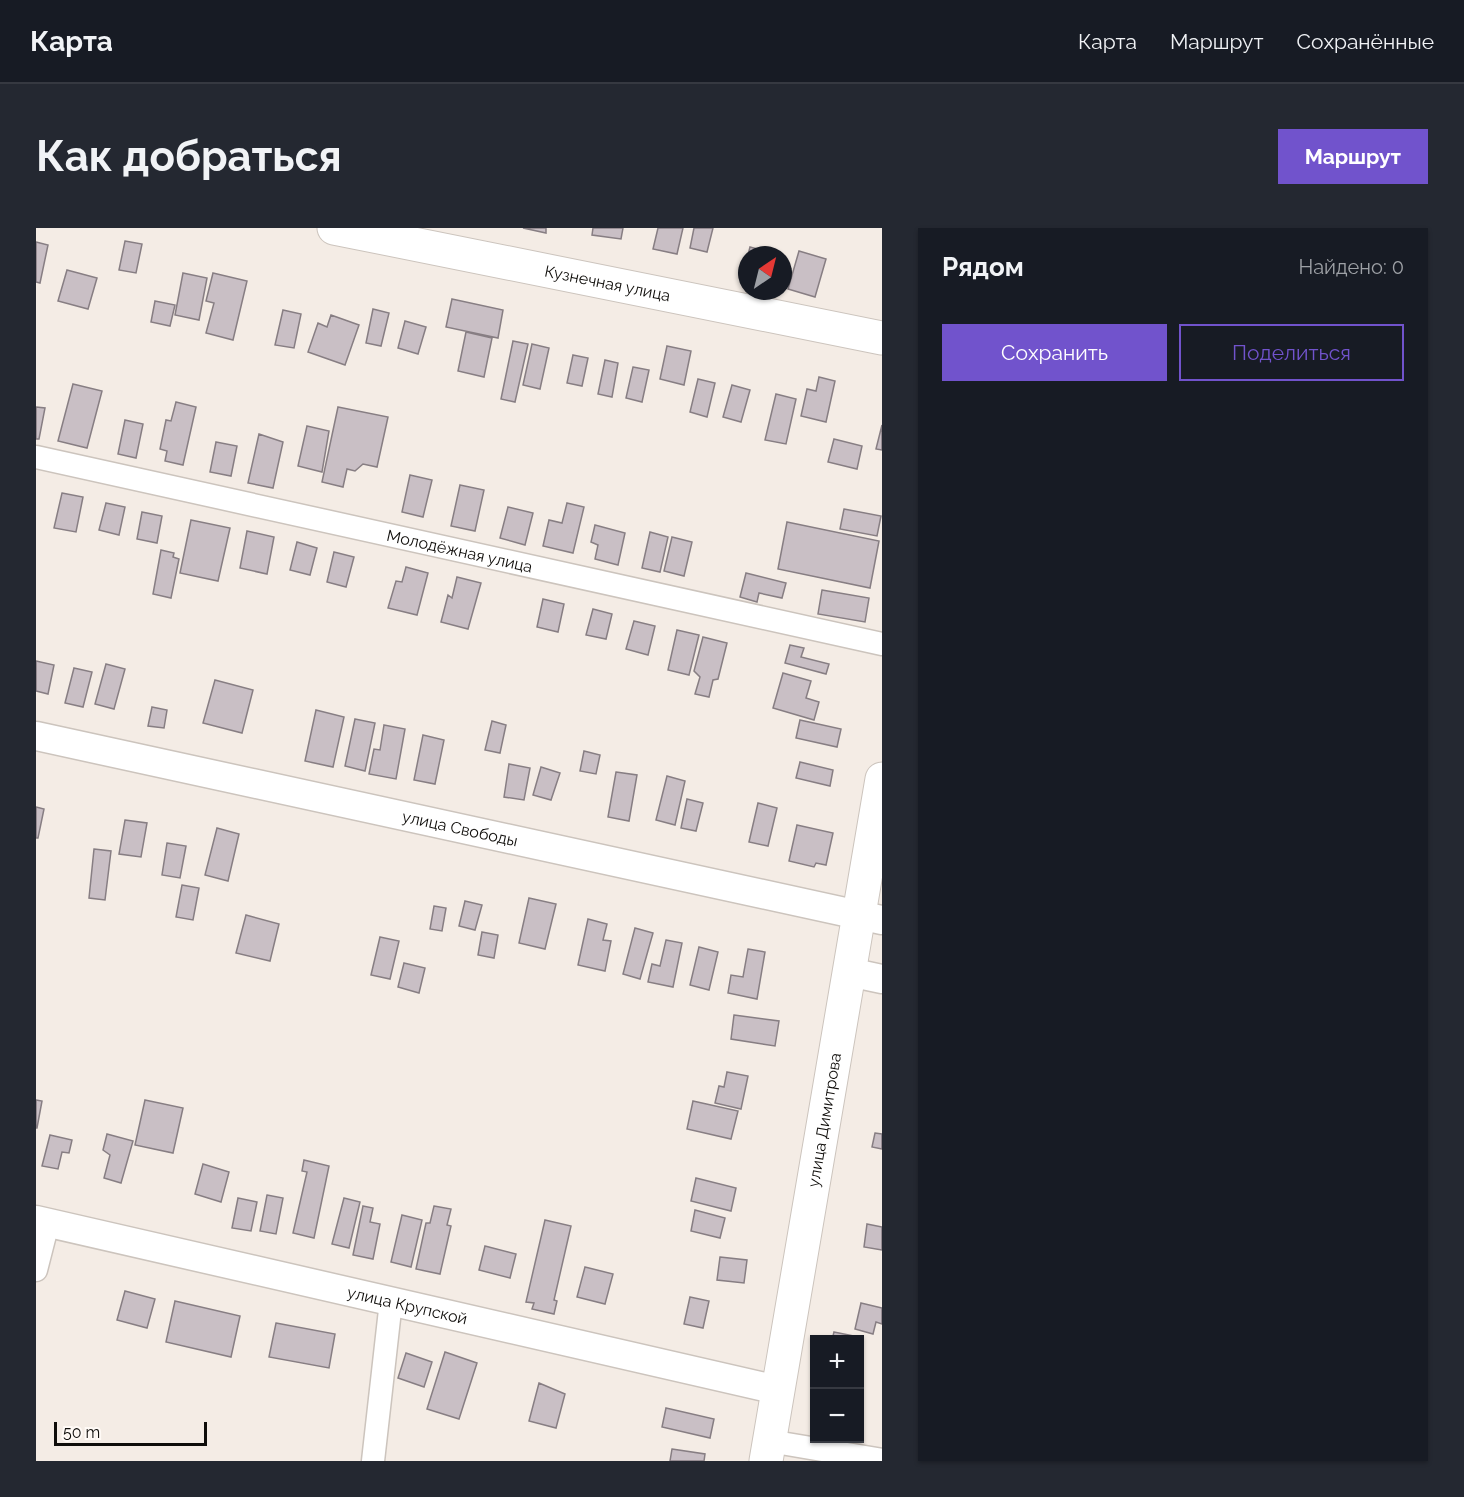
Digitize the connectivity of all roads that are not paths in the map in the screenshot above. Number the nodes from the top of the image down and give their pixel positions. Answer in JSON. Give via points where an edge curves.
{"nodes":[{"id":1,"x":334,"y":228,"type":"edge"},
{"id":2,"x":882,"y":338,"type":"edge"},
{"id":3,"x":36,"y":457,"type":"edge"},
{"id":4,"x":882,"y":644,"type":"edge"},
{"id":5,"x":36,"y":736,"type":"edge"},
{"id":6,"x":882,"y":779,"type":"edge"},
{"id":7,"x":870,"y":918,"type":"edge"},
{"id":8,"x":849,"y":972,"type":"junction"},
{"id":9,"x":882,"y":979,"type":"edge"},
{"id":10,"x":42,"y":1222,"type":"edge"},
{"id":11,"x":36,"y":1270,"type":"edge"},
{"id":12,"x":391,"y":1301,"type":"junction"},
{"id":13,"x":778,"y":1390,"type":"junction"},
{"id":14,"x":768,"y":1451,"type":"edge"},
{"id":15,"x":882,"y":1460,"type":"edge"},
{"id":16,"x":373,"y":1461,"type":"edge"}],
"edges":[{"from":1,"to":2,"type":"main road","name":"Кузнечная улица"},
{"from":3,"to":4,"type":"street","name":"Молодёжная улица"},
{"from":5,"to":7,"type":"street","name":"улица Свободы"},
{"from":6,"to":7,"type":"main road","name":"улица Димитрова"},
{"from":7,"to":8,"type":"main road","name":"улица Димитрова"},
{"from":8,"to":9,"type":"street"},
{"from":8,"to":13,"type":"main road","name":"улица Димитрова"},
{"from":10,"to":11,"type":"street"},
{"from":10,"to":12,"type":"street","name":"улица Крупской"},
{"from":12,"to":13,"type":"street","name":"улица Крупской"},
{"from":12,"to":16,"type":"street"},
{"from":13,"to":14,"type":"main road","name":"улица Димитрова"},
{"from":14,"to":15,"type":"street"}]}
